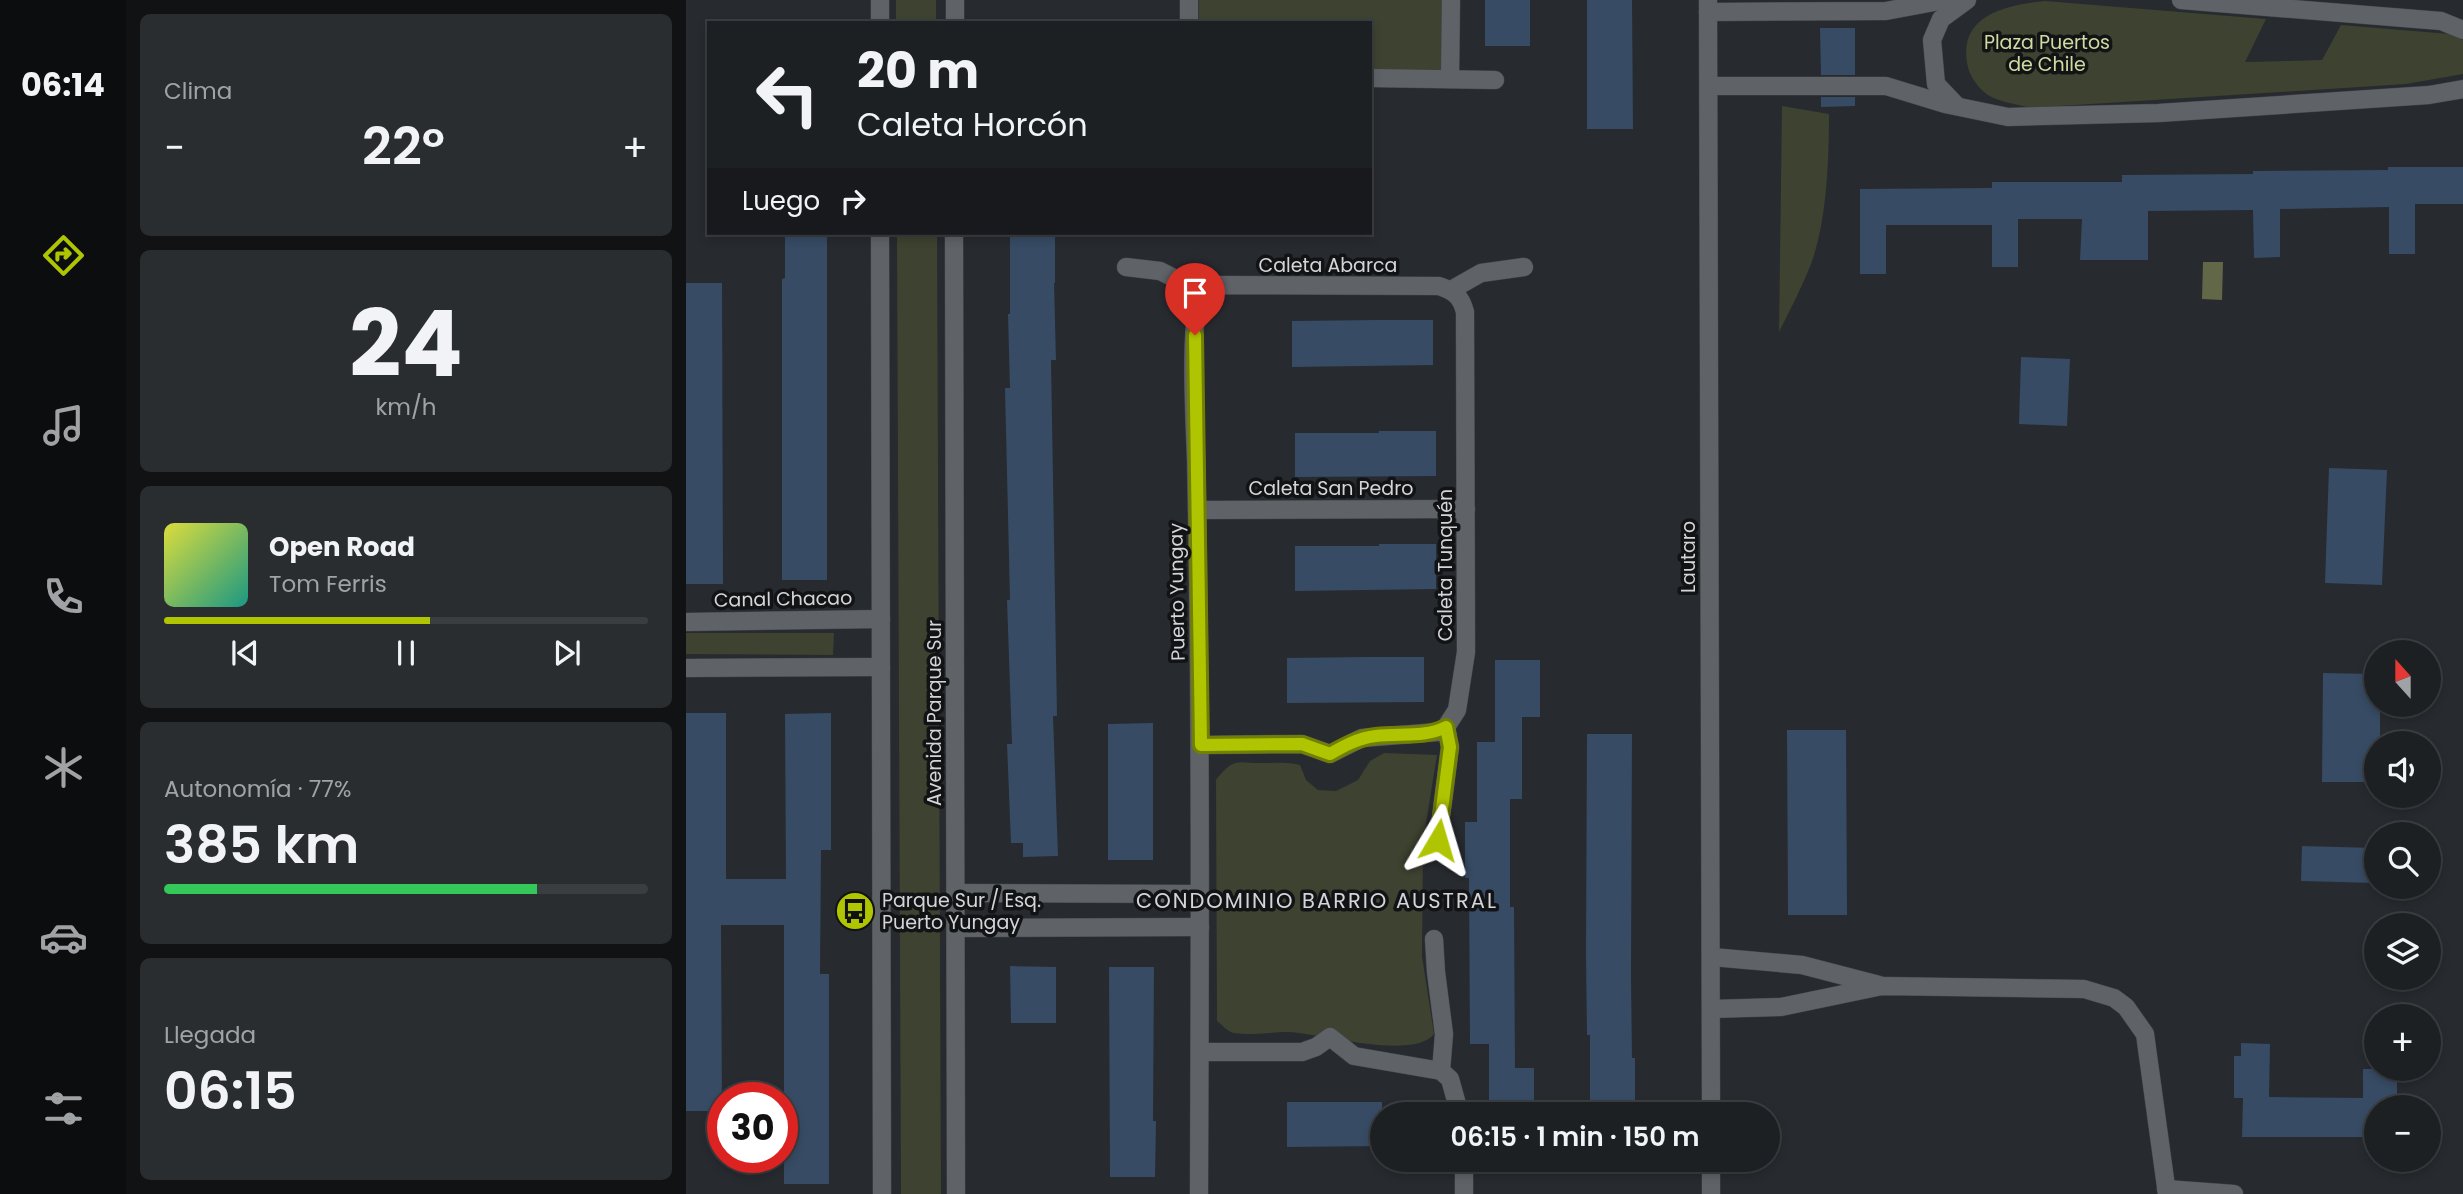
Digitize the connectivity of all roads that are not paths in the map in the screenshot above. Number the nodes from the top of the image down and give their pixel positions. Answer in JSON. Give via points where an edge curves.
{"nodes":[{"id":1,"x":880,"y":0,"type":"edge"},
{"id":2,"x":955,"y":0,"type":"edge"},
{"id":3,"x":1189,"y":0,"type":"edge"},
{"id":4,"x":1451,"y":0,"type":"edge"},
{"id":5,"x":1945,"y":0,"type":"edge"},
{"id":6,"x":1967,"y":0,"type":"edge"},
{"id":7,"x":2182,"y":0,"type":"edge"},
{"id":8,"x":1708,"y":6,"type":"edge"},
{"id":9,"x":880,"y":21,"type":"edge"},
{"id":10,"x":955,"y":21,"type":"edge"},
{"id":11,"x":1189,"y":21,"type":"edge"},
{"id":12,"x":2463,"y":30,"type":"edge"},
{"id":13,"x":1372,"y":78,"type":"edge"},
{"id":14,"x":1450,"y":79,"type":"junction"},
{"id":15,"x":1495,"y":80,"type":"dead end"},
{"id":16,"x":1709,"y":86,"type":"junction"},
{"id":17,"x":2463,"y":89,"type":"edge"},
{"id":18,"x":1957,"y":106,"type":"junction"},
{"id":19,"x":880,"y":235,"type":"edge"},
{"id":20,"x":954,"y":235,"type":"edge"},
{"id":21,"x":1126,"y":267,"type":"dead end"},
{"id":22,"x":1524,"y":267,"type":"dead end"},
{"id":23,"x":1451,"y":290,"type":"junction"},
{"id":24,"x":1202,"y":292,"type":"junction"},
{"id":25,"x":1466,"y":509,"type":"junction"},
{"id":26,"x":1197,"y":510,"type":"junction"},
{"id":27,"x":881,"y":619,"type":"junction"},
{"id":28,"x":686,"y":622,"type":"edge"},
{"id":29,"x":881,"y":667,"type":"junction"},
{"id":30,"x":686,"y":668,"type":"edge"},
{"id":31,"x":1446,"y":727,"type":"junction"},
{"id":32,"x":1201,"y":745,"type":"junction"},
{"id":33,"x":1438,"y":840,"type":"dead end"},
{"id":34,"x":956,"y":893,"type":"junction"},
{"id":35,"x":1200,"y":894,"type":"junction"},
{"id":36,"x":956,"y":928,"type":"junction"},
{"id":37,"x":1200,"y":928,"type":"junction"},
{"id":38,"x":1434,"y":939,"type":"dead end"},
{"id":39,"x":1712,"y":957,"type":"junction"},
{"id":40,"x":1882,"y":986,"type":"junction"},
{"id":41,"x":1711,"y":1009,"type":"junction"},
{"id":42,"x":1199,"y":1052,"type":"junction"},
{"id":43,"x":1441,"y":1070,"type":"junction"},
{"id":44,"x":1456,"y":1102,"type":"edge"},
{"id":45,"x":1711,"y":1102,"type":"edge"},
{"id":46,"x":1464,"y":1172,"type":"edge"},
{"id":47,"x":1711,"y":1172,"type":"edge"},
{"id":48,"x":2166,"y":1191,"type":"edge"},
{"id":49,"x":882,"y":1194,"type":"edge"},
{"id":50,"x":956,"y":1194,"type":"edge"},
{"id":51,"x":1199,"y":1194,"type":"edge"},
{"id":52,"x":1464,"y":1194,"type":"edge"},
{"id":53,"x":1711,"y":1194,"type":"edge"},
{"id":54,"x":2234,"y":1194,"type":"edge"}],
"edges":[{"from":1,"to":9,"type":"street"},
{"from":2,"to":10,"type":"street"},
{"from":3,"to":11,"type":"street"},
{"from":4,"to":14,"type":"street"},
{"from":5,"to":8,"type":"street","via":[[1886,11]]},
{"from":6,"to":18,"type":"street","via":[[1941,19],[1932,40],[1936,84]]},
{"from":7,"to":12,"type":"street","via":[[2441,20]]},
{"from":8,"to":16,"type":"street","name":"Lautaro"},
{"from":13,"to":14,"type":"street"},
{"from":14,"to":15,"type":"street"},
{"from":16,"to":18,"type":"street","via":[[1886,86]]},
{"from":16,"to":39,"type":"street","name":"Lautaro"},
{"from":17,"to":18,"type":"street","via":[[2159,113],[2008,117]]},
{"from":19,"to":27,"type":"street"},
{"from":20,"to":34,"type":"street","name":"Avenida Parque Sur"},
{"from":21,"to":24,"type":"street","via":[[1160,271]]},
{"from":22,"to":23,"type":"street","via":[[1481,273]]},
{"from":23,"to":24,"type":"street","name":"Caleta Abarca","via":[[1439,286],[1220,285]]},
{"from":23,"to":25,"type":"street","name":"Caleta Tunquén","via":[[1465,312]]},
{"from":24,"to":26,"type":"street","name":"Puerto Yungay","via":[[1195,309]]},
{"from":25,"to":26,"type":"street","name":"Caleta San Pedro"},
{"from":25,"to":31,"type":"street","name":"Caleta Tunquén","via":[[1466,652],[1457,710]]},
{"from":26,"to":32,"type":"street","name":"Puerto Yungay"},
{"from":27,"to":28,"type":"street","name":"Canal Chacao"},
{"from":27,"to":29,"type":"street"},
{"from":29,"to":30,"type":"street"},
{"from":29,"to":49,"type":"street"},
{"from":31,"to":32,"type":"street","via":[[1426,734],[1362,738],[1330,754],[1302,744]]},
{"from":31,"to":33,"type":"street","name":"Caleta Tunquén","via":[[1450,747]]},
{"from":32,"to":35,"type":"street","name":"Puerto Yungay"},
{"from":34,"to":35,"type":"street"},
{"from":34,"to":36,"type":"street","name":"Avenida Parque Sur"},
{"from":35,"to":37,"type":"street","name":"Puerto Yungay"},
{"from":36,"to":37,"type":"street"},
{"from":36,"to":50,"type":"street","name":"Avenida Parque Sur"},
{"from":37,"to":42,"type":"street","name":"Puerto Yungay"},
{"from":38,"to":43,"type":"street","via":[[1444,1034]]},
{"from":39,"to":40,"type":"street","via":[[1802,965]]},
{"from":39,"to":41,"type":"street","name":"Lautaro"},
{"from":40,"to":41,"type":"street","via":[[1781,1007]]},
{"from":40,"to":48,"type":"street","via":[[2084,989],[2114,998],[2145,1034]]},
{"from":41,"to":45,"type":"street","name":"Lautaro"},
{"from":42,"to":43,"type":"street","via":[[1302,1052],[1317,1048],[1330,1037],[1354,1056]]},
{"from":42,"to":51,"type":"street","name":"Puerto Yungay"},
{"from":43,"to":44,"type":"street","via":[[1450,1079]]},
{"from":46,"to":52,"type":"street"},
{"from":47,"to":53,"type":"street"},
{"from":48,"to":54,"type":"street"}]}
